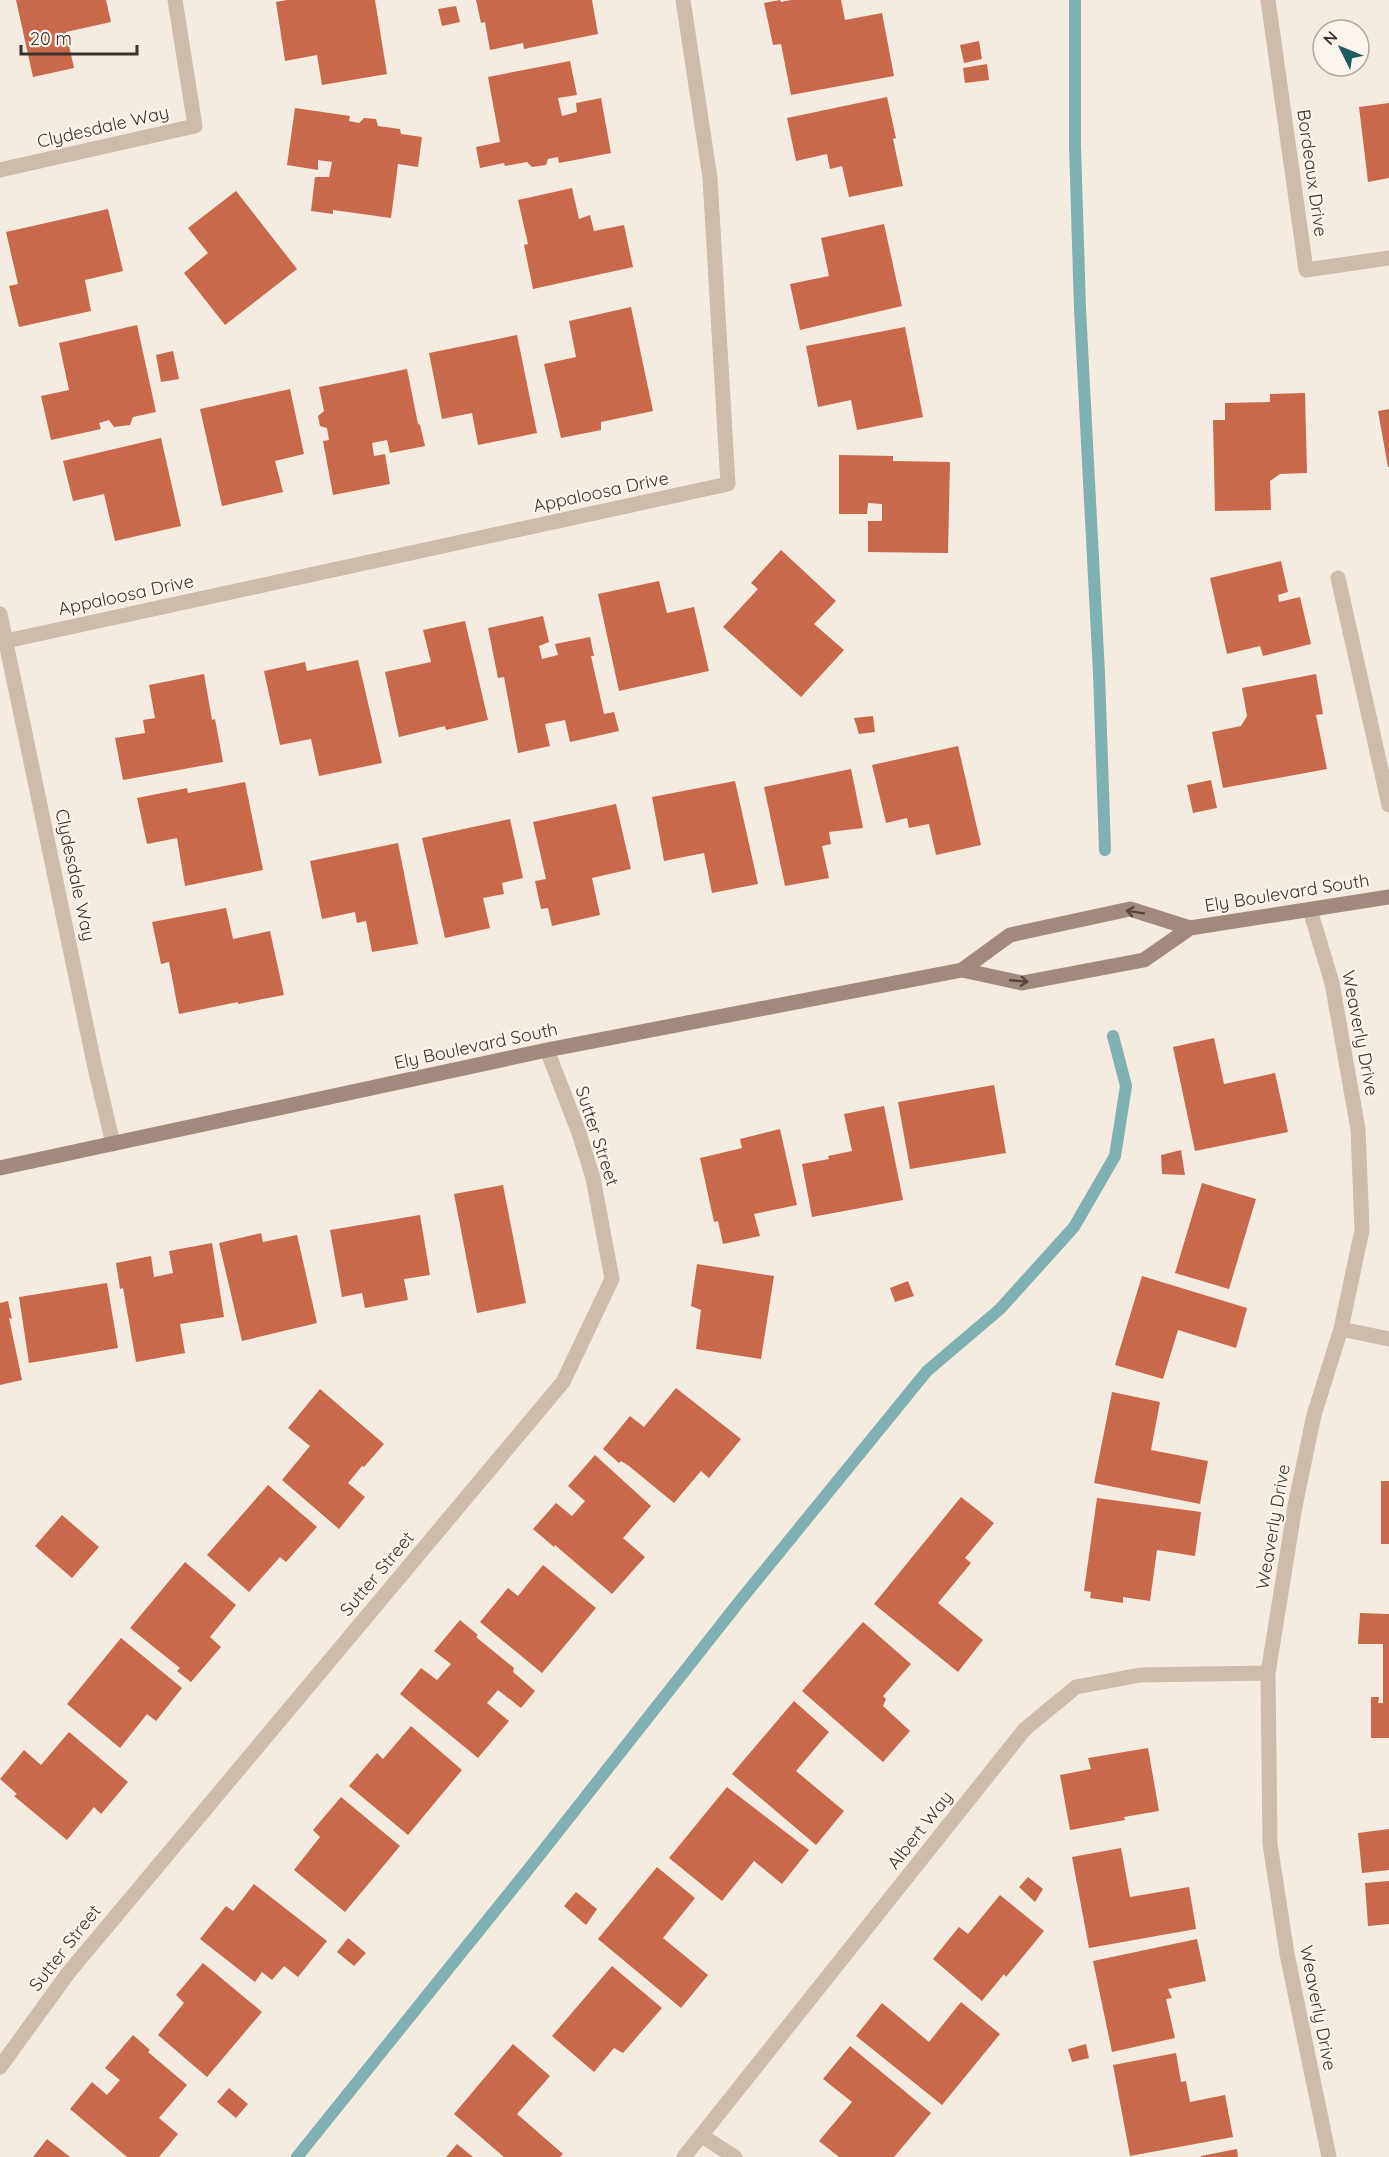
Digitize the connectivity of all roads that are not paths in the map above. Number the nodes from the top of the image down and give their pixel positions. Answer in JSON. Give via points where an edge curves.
{"nodes":[{"id":1,"x":175,"y":0,"type":"edge"},
{"id":2,"x":682,"y":0,"type":"edge"},
{"id":3,"x":1268,"y":0,"type":"edge"},
{"id":4,"x":0,"y":170,"type":"edge"},
{"id":5,"x":1389,"y":258,"type":"edge"},
{"id":6,"x":1338,"y":578,"type":"dead end"},
{"id":7,"x":0,"y":614,"type":"edge"},
{"id":8,"x":6,"y":641,"type":"junction"},
{"id":9,"x":1389,"y":805,"type":"edge"},
{"id":10,"x":1389,"y":897,"type":"edge"},
{"id":11,"x":1310,"y":910,"type":"junction"},
{"id":12,"x":1190,"y":928,"type":"junction"},
{"id":13,"x":962,"y":970,"type":"junction"},
{"id":14,"x":547,"y":1050,"type":"junction"},
{"id":15,"x":113,"y":1144,"type":"junction"},
{"id":16,"x":0,"y":1168,"type":"edge"},
{"id":17,"x":1341,"y":1329,"type":"junction"},
{"id":18,"x":1389,"y":1339,"type":"edge"},
{"id":19,"x":1268,"y":1673,"type":"junction"},
{"id":20,"x":0,"y":2067,"type":"edge"},
{"id":21,"x":702,"y":2136,"type":"junction"},
{"id":22,"x":684,"y":2157,"type":"edge"},
{"id":23,"x":735,"y":2157,"type":"edge"},
{"id":24,"x":1329,"y":2157,"type":"edge"}],
"edges":[{"from":1,"to":4,"type":"street","name":"Clydesdale Way","via":[[195,126]]},
{"from":2,"to":8,"type":"street","name":"Appaloosa Drive","via":[[710,178],[728,484]]},
{"from":3,"to":5,"type":"street","name":"Bordeaux Drive","via":[[1306,270]]},
{"from":6,"to":9,"type":"street"},
{"from":7,"to":8,"type":"street","name":"Clydesdale Way"},
{"from":8,"to":15,"type":"street","name":"Clydesdale Way"},
{"from":10,"to":11,"type":"main road","name":"Ely Boulevard South"},
{"from":11,"to":12,"type":"main road","name":"Ely Boulevard South"},
{"from":11,"to":17,"type":"street","name":"Weaverly Drive","via":[[1332,983],[1358,1129],[1362,1230]]},
{"from":13,"to":12,"type":"main road","name":"Ely Boulevard South","one_way":true,"via":[[1022,983],[1144,960]]},
{"from":12,"to":13,"type":"main road","name":"Ely Boulevard South","one_way":true,"via":[[1130,909],[1010,935]]},
{"from":13,"to":14,"type":"main road","name":"Ely Boulevard South"},
{"from":14,"to":15,"type":"main road","name":"Ely Boulevard South"},
{"from":14,"to":20,"type":"street","name":"Sutter Street","via":[[593,1178],[612,1279],[563,1382],[69,1972]]},
{"from":15,"to":16,"type":"main road","name":"Ely Boulevard South"},
{"from":17,"to":18,"type":"street"},
{"from":17,"to":19,"type":"street","name":"Weaverly Drive","via":[[1314,1415]]},
{"from":19,"to":21,"type":"street","name":"Albert Way","via":[[1140,1675],[1076,1687],[1025,1729]]},
{"from":19,"to":24,"type":"street","name":"Weaverly Drive","via":[[1270,1844],[1287,1954]]},
{"from":21,"to":22,"type":"street","name":"Albert Way"},
{"from":21,"to":23,"type":"street"}]}
